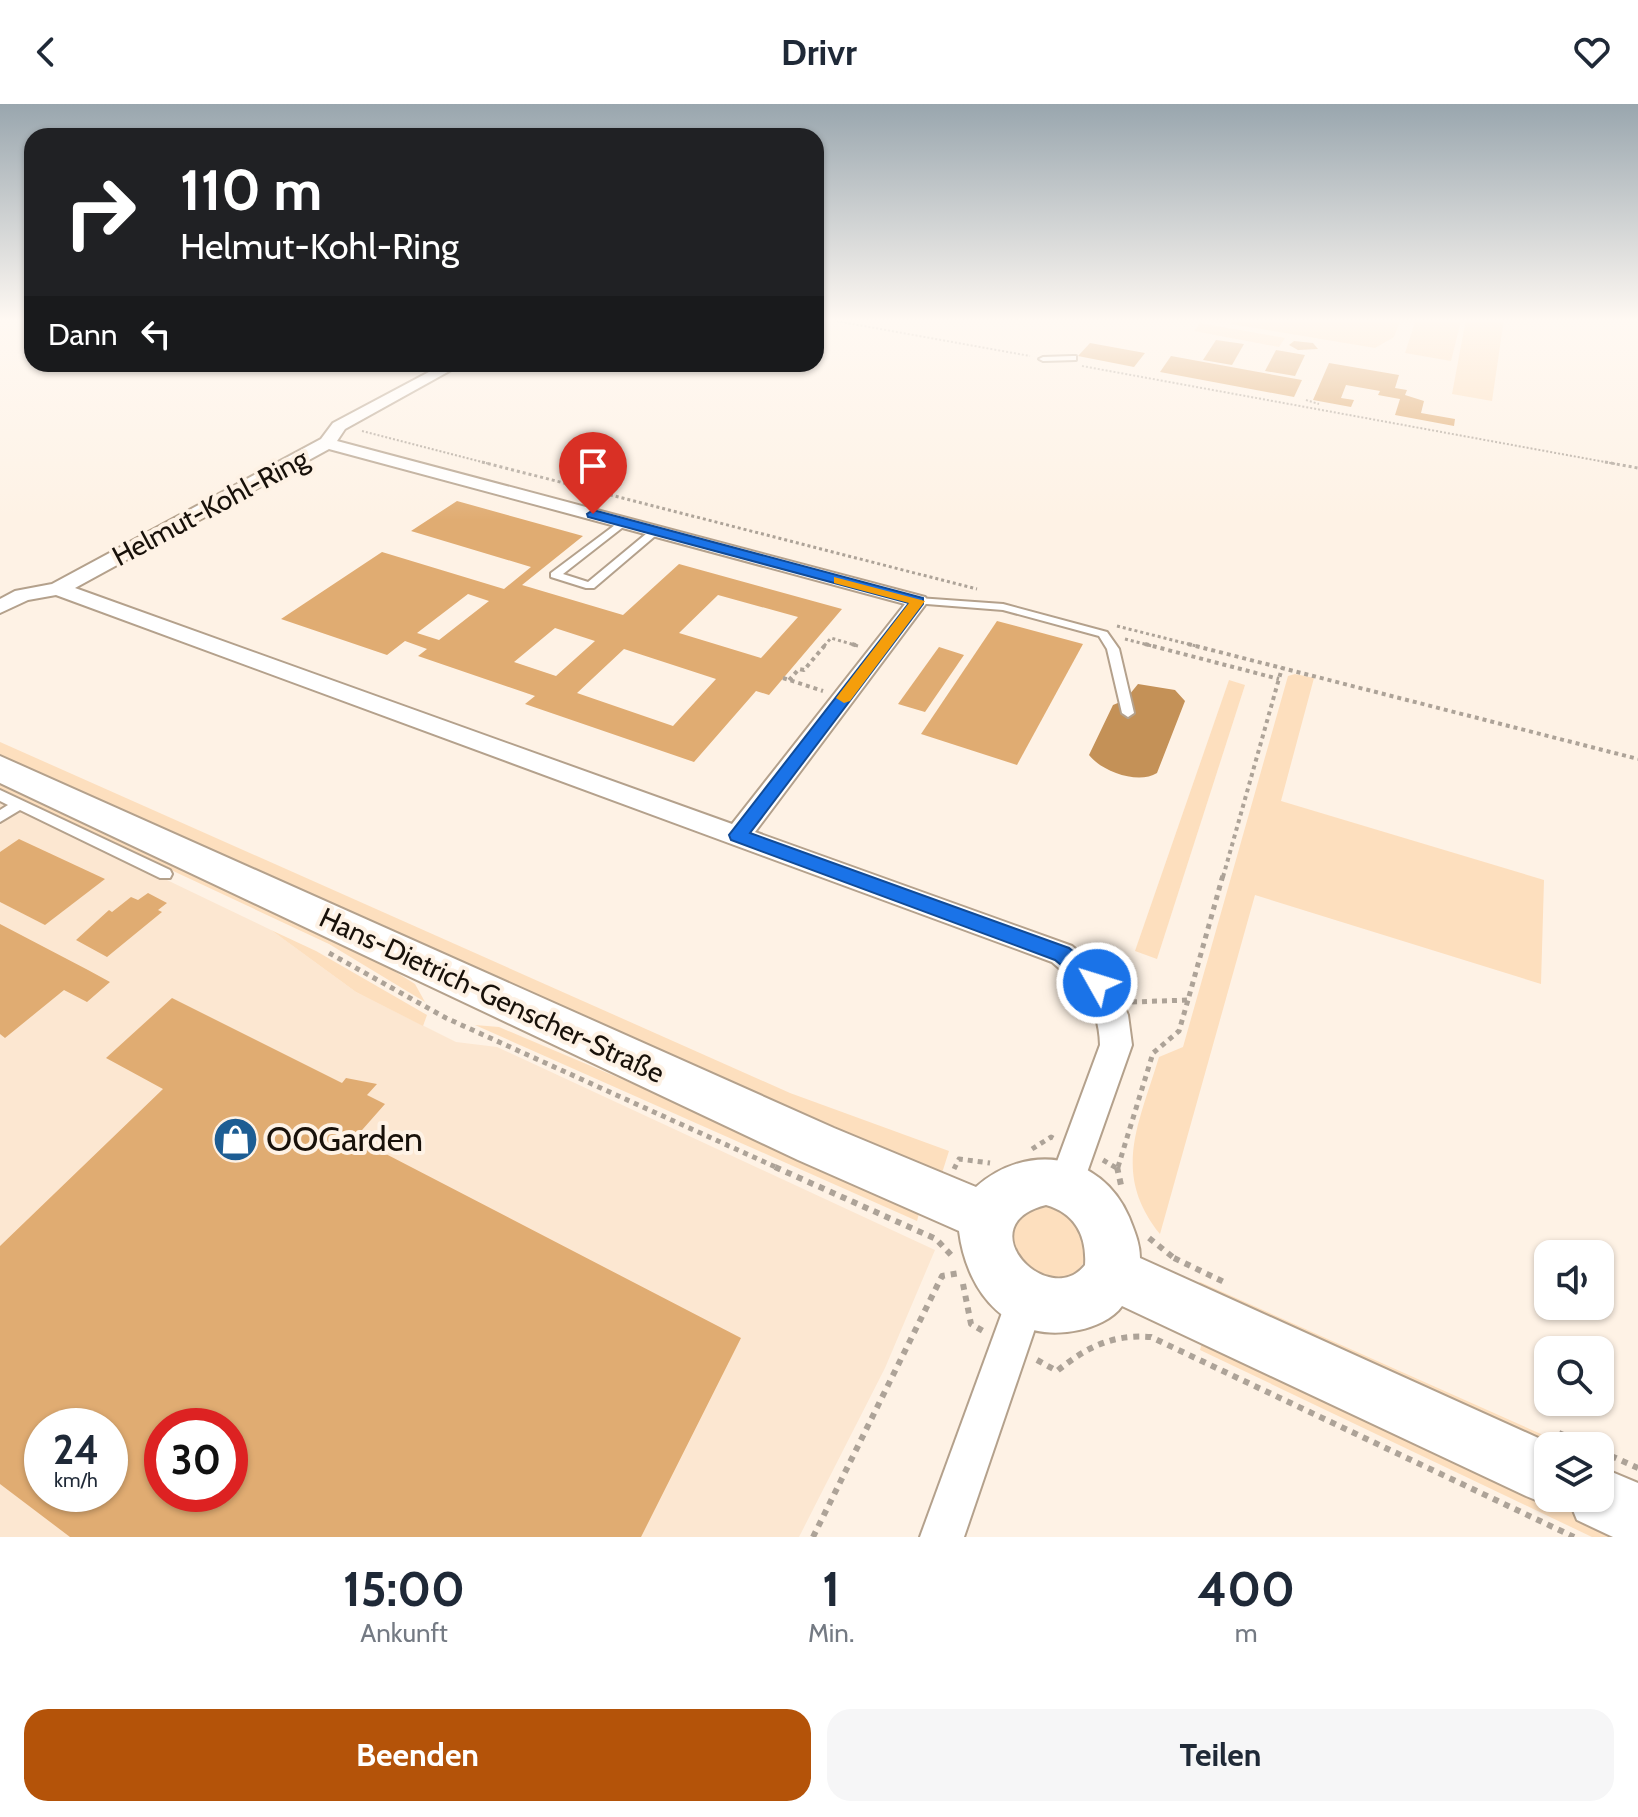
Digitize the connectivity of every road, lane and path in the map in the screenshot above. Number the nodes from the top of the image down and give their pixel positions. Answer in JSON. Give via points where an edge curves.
{"nodes":[{"id":1,"x":414,"y":386,"type":"edge"},
{"id":2,"x":1190,"y":386,"type":"edge"},
{"id":3,"x":1306,"y":400,"type":"dead end"},
{"id":4,"x":1319,"y":404,"type":"dead end"},
{"id":5,"x":327,"y":443,"type":"junction"},
{"id":6,"x":1638,"y":468,"type":"edge"},
{"id":7,"x":623,"y":522,"type":"junction"},
{"id":8,"x":656,"y":531,"type":"junction"},
{"id":9,"x":58,"y":589,"type":"junction"},
{"id":10,"x":918,"y":601,"type":"junction"},
{"id":11,"x":0,"y":607,"type":"edge"},
{"id":12,"x":1103,"y":634,"type":"junction"},
{"id":13,"x":879,"y":652,"type":"junction"},
{"id":14,"x":1282,"y":668,"type":"dead end"},
{"id":15,"x":783,"y":678,"type":"dead end"},
{"id":16,"x":1279,"y":679,"type":"junction"},
{"id":17,"x":789,"y":680,"type":"junction"},
{"id":18,"x":797,"y":683,"type":"dead end"},
{"id":19,"x":1128,"y":713,"type":"dead end"},
{"id":20,"x":0,"y":768,"type":"edge"},
{"id":21,"x":0,"y":795,"type":"edge"},
{"id":22,"x":19,"y":804,"type":"junction"},
{"id":23,"x":0,"y":817,"type":"edge"},
{"id":24,"x":738,"y":835,"type":"junction"},
{"id":25,"x":165,"y":874,"type":"dead end"},
{"id":26,"x":319,"y":947,"type":"dead end"},
{"id":27,"x":1188,"y":1000,"type":"junction"},
{"id":28,"x":1109,"y":1003,"type":"junction"},
{"id":29,"x":1118,"y":1167,"type":"dead end"},
{"id":30,"x":1066,"y":1186,"type":"junction"},
{"id":31,"x":987,"y":1217,"type":"junction"},
{"id":32,"x":960,"y":1272,"type":"junction"},
{"id":33,"x":1111,"y":1273,"type":"junction"},
{"id":34,"x":1018,"y":1322,"type":"junction"},
{"id":35,"x":1614,"y":1457,"type":"edge"},
{"id":36,"x":1534,"y":1468,"type":"edge"},
{"id":37,"x":1638,"y":1468,"type":"edge"},
{"id":38,"x":1614,"y":1505,"type":"edge"},
{"id":39,"x":1638,"y":1516,"type":"edge"},
{"id":40,"x":813,"y":1537,"type":"edge"},
{"id":41,"x":942,"y":1537,"type":"edge"},
{"id":42,"x":1574,"y":1537,"type":"edge"}],
"edges":[{"from":1,"to":5,"type":"street","via":[[339,426]]},
{"from":2,"to":6,"type":"path"},
{"from":3,"to":4,"type":"path"},
{"from":5,"to":7,"type":"street","name":"Helmut-Kohl-Ring"},
{"from":5,"to":9,"type":"street","name":"Helmut-Kohl-Ring"},
{"from":7,"to":8,"type":"street","name":"Helmut-Kohl-Ring"},
{"from":7,"to":8,"type":"lane","via":[[555,575],[590,586]]},
{"from":8,"to":10,"type":"street","name":"Helmut-Kohl-Ring"},
{"from":9,"to":11,"type":"street","via":[[22,595]]},
{"from":9,"to":24,"type":"street","name":"Helmut-Kohl-Ring"},
{"from":10,"to":12,"type":"lane","via":[[1003,607]]},
{"from":10,"to":13,"type":"street"},
{"from":12,"to":16,"type":"path"},
{"from":12,"to":19,"type":"lane","via":[[1113,649]]},
{"from":13,"to":17,"type":"path","via":[[831,638]]},
{"from":13,"to":24,"type":"street"},
{"from":14,"to":16,"type":"path"},
{"from":15,"to":17,"type":"path"},
{"from":16,"to":27,"type":"path"},
{"from":17,"to":18,"type":"path"},
{"from":20,"to":31,"type":"street","name":"Hans-Dietrich-Genscher-Straße","via":[[816,1144]]},
{"from":21,"to":22,"type":"lane"},
{"from":22,"to":23,"type":"lane"},
{"from":22,"to":25,"type":"lane"},
{"from":24,"to":28,"type":"street","name":"Helmut-Kohl-Ring","via":[[1062,954],[1097,983]]},
{"from":26,"to":32,"type":"path","via":[[446,1018],[936,1239]]},
{"from":27,"to":28,"type":"path"},
{"from":27,"to":29,"type":"path","via":[[1179,1031],[1153,1053]]},
{"from":28,"to":30,"type":"street","name":"Helmut-Kohl-Ring","via":[[1117,1024],[1116,1045]]},
{"from":30,"to":31,"type":"street","via":[[1046,1181],[1009,1189]]},
{"from":30,"to":33,"type":"street","via":[[1085,1197],[1110,1232]]},
{"from":31,"to":34,"type":"street","via":[[984,1235],[991,1263],[1009,1287]]},
{"from":32,"to":34,"type":"path","via":[[971,1324]]},
{"from":32,"to":40,"type":"path","via":[[942,1276]]},
{"from":33,"to":34,"type":"street","via":[[1087,1301],[1047,1306]]},
{"from":33,"to":36,"type":"street"},
{"from":34,"to":41,"type":"street"},
{"from":34,"to":42,"type":"path","via":[[1057,1371],[1105,1338],[1151,1337]]},
{"from":35,"to":37,"type":"path"},
{"from":38,"to":39,"type":"street"}]}
